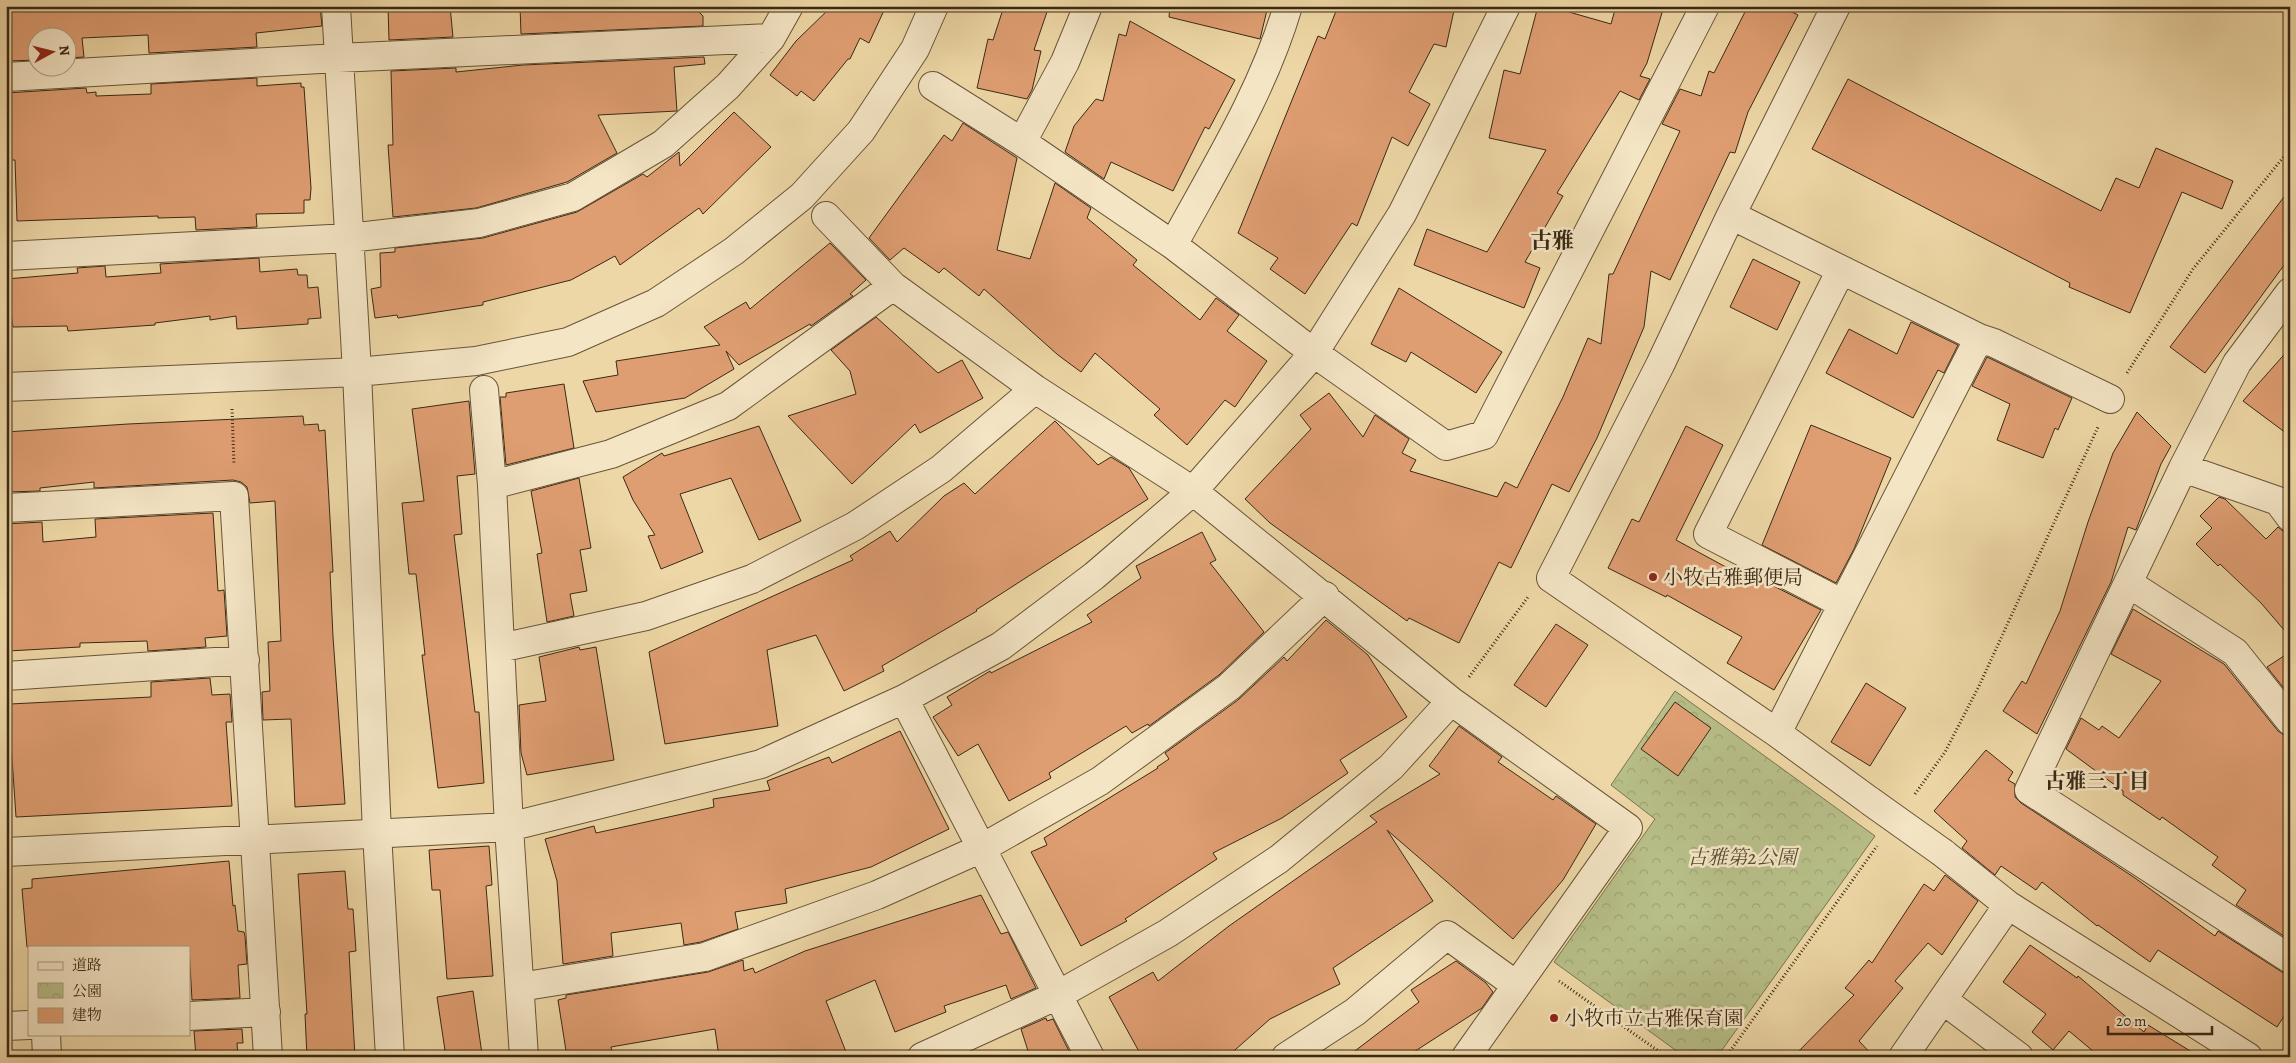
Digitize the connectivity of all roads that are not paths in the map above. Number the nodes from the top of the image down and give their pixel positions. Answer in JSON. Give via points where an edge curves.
{"nodes":[{"id":1,"x":336,"y":6,"type":"edge"},
{"id":2,"x":789,"y":6,"type":"edge"},
{"id":3,"x":934,"y":6,"type":"edge"},
{"id":4,"x":1088,"y":6,"type":"edge"},
{"id":5,"x":1288,"y":6,"type":"edge"},
{"id":6,"x":1506,"y":6,"type":"edge"},
{"id":7,"x":1705,"y":6,"type":"edge"},
{"id":8,"x":1827,"y":9,"type":"edge"},
{"id":9,"x":772,"y":38,"type":"junction"},
{"id":10,"x":338,"y":58,"type":"junction"},
{"id":11,"x":6,"y":77,"type":"edge"},
{"id":12,"x":933,"y":86,"type":"dead end"},
{"id":13,"x":1022,"y":142,"type":"junction"},
{"id":14,"x":1731,"y":215,"type":"junction"},
{"id":15,"x":826,"y":216,"type":"dead end"},
{"id":16,"x":349,"y":238,"type":"junction"},
{"id":17,"x":1174,"y":245,"type":"junction"},
{"id":18,"x":6,"y":256,"type":"edge"},
{"id":19,"x":1841,"y":270,"type":"junction"},
{"id":20,"x":893,"y":286,"type":"junction"},
{"id":21,"x":2288,"y":297,"type":"edge"},
{"id":22,"x":1979,"y":338,"type":"junction"},
{"id":23,"x":1314,"y":353,"type":"junction"},
{"id":24,"x":357,"y":372,"type":"junction"},
{"id":25,"x":6,"y":387,"type":"edge"},
{"id":26,"x":1035,"y":389,"type":"junction"},
{"id":27,"x":484,"y":390,"type":"dead end"},
{"id":28,"x":2110,"y":399,"type":"road end"},
{"id":29,"x":2184,"y":468,"type":"junction"},
{"id":30,"x":492,"y":485,"type":"junction"},
{"id":31,"x":1193,"y":491,"type":"junction"},
{"id":32,"x":6,"y":508,"type":"edge"},
{"id":33,"x":2290,"y":517,"type":"edge"},
{"id":34,"x":2128,"y":583,"type":"junction"},
{"id":35,"x":1325,"y":596,"type":"junction"},
{"id":36,"x":1843,"y":604,"type":"junction"},
{"id":37,"x":500,"y":648,"type":"junction"},
{"id":38,"x":245,"y":660,"type":"junction"},
{"id":39,"x":6,"y":676,"type":"edge"},
{"id":40,"x":904,"y":699,"type":"junction"},
{"id":41,"x":1451,"y":701,"type":"junction"},
{"id":42,"x":2290,"y":721,"type":"edge"},
{"id":43,"x":1777,"y":733,"type":"junction"},
{"id":44,"x":509,"y":827,"type":"junction"},
{"id":45,"x":377,"y":833,"type":"junction"},
{"id":46,"x":256,"y":840,"type":"junction"},
{"id":47,"x":982,"y":848,"type":"junction"},
{"id":48,"x":6,"y":852,"type":"edge"},
{"id":49,"x":2008,"y":905,"type":"junction"},
{"id":50,"x":2290,"y":959,"type":"edge"},
{"id":51,"x":1516,"y":985,"type":"junction"},
{"id":52,"x":520,"y":987,"type":"junction"},
{"id":53,"x":1058,"y":995,"type":"junction"},
{"id":54,"x":1943,"y":1000,"type":"junction"},
{"id":55,"x":266,"y":1012,"type":"junction"},
{"id":56,"x":190,"y":1016,"type":"edge"},
{"id":57,"x":28,"y":1025,"type":"edge"},
{"id":58,"x":6,"y":1026,"type":"edge"},
{"id":59,"x":46,"y":1036,"type":"edge"},
{"id":60,"x":47,"y":1057,"type":"edge"},
{"id":61,"x":268,"y":1057,"type":"edge"},
{"id":62,"x":390,"y":1057,"type":"edge"},
{"id":63,"x":524,"y":1057,"type":"edge"},
{"id":64,"x":922,"y":1057,"type":"edge"},
{"id":65,"x":1090,"y":1057,"type":"edge"},
{"id":66,"x":1286,"y":1057,"type":"edge"},
{"id":67,"x":1466,"y":1057,"type":"edge"},
{"id":68,"x":1903,"y":1057,"type":"edge"},
{"id":69,"x":2019,"y":1057,"type":"edge"},
{"id":70,"x":2248,"y":1057,"type":"edge"}],
"edges":[{"from":1,"to":10,"type":"street"},
{"from":2,"to":9,"type":"street"},
{"from":3,"to":24,"type":"street","via":[[916,49],[862,131],[802,196],[734,251],[656,302],[568,342],[476,361]]},
{"from":4,"to":13,"type":"street","via":[[1065,62]]},
{"from":5,"to":17,"type":"street","via":[[1243,116]]},
{"from":6,"to":23,"type":"street","via":[[1402,214]]},
{"from":7,"to":23,"type":"street","via":[[1484,435],[1446,446]]},
{"from":8,"to":14,"type":"street"},
{"from":9,"to":10,"type":"street"},
{"from":9,"to":16,"type":"street","via":[[728,86],[663,144],[573,197],[479,223]]},
{"from":10,"to":11,"type":"street"},
{"from":10,"to":16,"type":"street"},
{"from":12,"to":13,"type":"street"},
{"from":13,"to":17,"type":"street"},
{"from":14,"to":19,"type":"street"},
{"from":14,"to":43,"type":"street","via":[[1660,365],[1551,578]]},
{"from":15,"to":20,"type":"street"},
{"from":16,"to":18,"type":"street"},
{"from":16,"to":24,"type":"street"},
{"from":17,"to":23,"type":"street"},
{"from":19,"to":22,"type":"street"},
{"from":19,"to":36,"type":"street","via":[[1708,534]]},
{"from":20,"to":26,"type":"street"},
{"from":20,"to":30,"type":"street","via":[[728,406],[611,454]]},
{"from":21,"to":29,"type":"street","via":[[2237,363]]},
{"from":22,"to":28,"type":"street","via":[[1994,342]]},
{"from":22,"to":36,"type":"street"},
{"from":23,"to":31,"type":"street"},
{"from":24,"to":25,"type":"street"},
{"from":24,"to":45,"type":"street"},
{"from":26,"to":31,"type":"street"},
{"from":26,"to":37,"type":"street","via":[[933,474],[855,526],[752,579],[646,616]]},
{"from":27,"to":30,"type":"street"},
{"from":29,"to":33,"type":"street","via":[[2278,501]]},
{"from":29,"to":34,"type":"street"},
{"from":30,"to":37,"type":"street"},
{"from":31,"to":35,"type":"street"},
{"from":31,"to":40,"type":"street","via":[[1094,576],[1001,646]]},
{"from":32,"to":38,"type":"street","via":[[234,496]]},
{"from":34,"to":42,"type":"street","via":[[2235,652]]},
{"from":34,"to":50,"type":"street","via":[[2029,790]]},
{"from":35,"to":41,"type":"street"},
{"from":35,"to":47,"type":"street","via":[[1229,688],[1100,781]]},
{"from":36,"to":43,"type":"street"},
{"from":37,"to":44,"type":"street"},
{"from":38,"to":39,"type":"street"},
{"from":38,"to":46,"type":"street"},
{"from":40,"to":44,"type":"street","via":[[761,764]]},
{"from":40,"to":47,"type":"street"},
{"from":41,"to":51,"type":"street","via":[[1628,828]]},
{"from":41,"to":53,"type":"street","via":[[1391,767],[1278,859],[1168,933]]},
{"from":43,"to":49,"type":"street","bridge":true,"via":[[1943,853]]},
{"from":44,"to":45,"type":"street"},
{"from":44,"to":52,"type":"street"},
{"from":45,"to":46,"type":"street"},
{"from":45,"to":62,"type":"street"},
{"from":46,"to":48,"type":"street"},
{"from":46,"to":55,"type":"street"},
{"from":47,"to":52,"type":"street","via":[[877,895],[705,957]]},
{"from":47,"to":53,"type":"street"},
{"from":49,"to":54,"type":"street"},
{"from":49,"to":70,"type":"street"},
{"from":51,"to":66,"type":"street","via":[[1447,935],[1355,1012]]},
{"from":51,"to":67,"type":"street"},
{"from":52,"to":63,"type":"street"},
{"from":53,"to":64,"type":"street"},
{"from":53,"to":65,"type":"street"},
{"from":54,"to":68,"type":"street"},
{"from":54,"to":69,"type":"street"},
{"from":55,"to":56,"type":"street"},
{"from":55,"to":61,"type":"street"},
{"from":57,"to":58,"type":"street"},
{"from":59,"to":60,"type":"street"}]}
